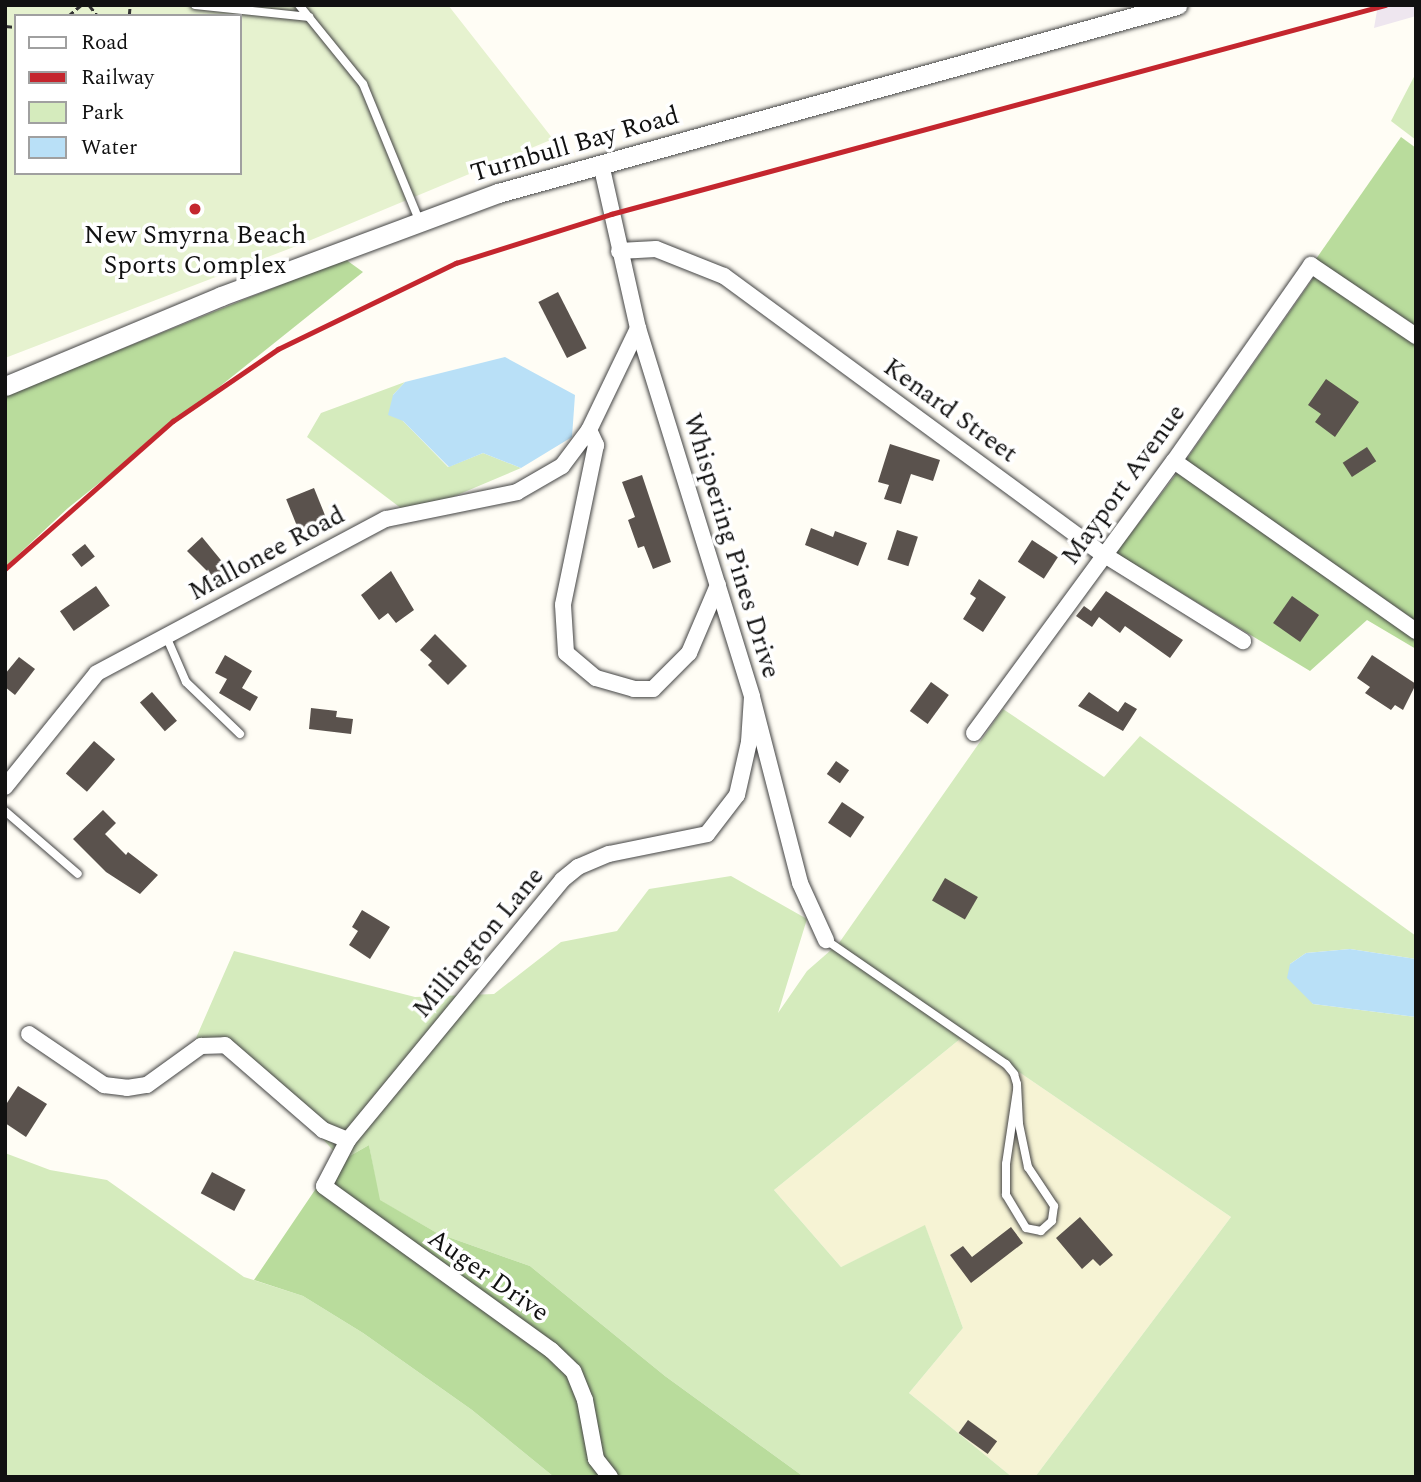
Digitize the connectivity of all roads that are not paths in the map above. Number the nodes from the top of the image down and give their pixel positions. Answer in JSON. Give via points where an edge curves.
{"nodes":[{"id":1,"x":195,"y":5,"type":"edge"},
{"id":2,"x":299,"y":5,"type":"edge"},
{"id":3,"x":1177,"y":5,"type":"edge"},
{"id":4,"x":309,"y":17,"type":"junction"},
{"id":5,"x":601,"y":164,"type":"junction"},
{"id":6,"x":420,"y":222,"type":"junction"},
{"id":7,"x":619,"y":251,"type":"junction"},
{"id":8,"x":638,"y":328,"type":"junction"},
{"id":9,"x":1416,"y":335,"type":"edge"},
{"id":10,"x":5,"y":386,"type":"edge"},
{"id":11,"x":589,"y":430,"type":"junction"},
{"id":12,"x":1174,"y":461,"type":"junction"},
{"id":13,"x":1103,"y":554,"type":"junction"},
{"id":14,"x":718,"y":585,"type":"junction"},
{"id":15,"x":1416,"y":631,"type":"edge"},
{"id":16,"x":166,"y":636,"type":"junction"},
{"id":17,"x":1243,"y":640,"type":"dead end"},
{"id":18,"x":752,"y":697,"type":"junction"},
{"id":19,"x":974,"y":733,"type":"dead end"},
{"id":20,"x":240,"y":734,"type":"dead end"},
{"id":21,"x":5,"y":787,"type":"edge"},
{"id":22,"x":5,"y":811,"type":"edge"},
{"id":23,"x":78,"y":874,"type":"dead end"},
{"id":24,"x":826,"y":940,"type":"joint"},
{"id":25,"x":29,"y":1034,"type":"dead end"},
{"id":26,"x":1017,"y":1090,"type":"junction"},
{"id":27,"x":348,"y":1140,"type":"junction"},
{"id":28,"x":610,"y":1477,"type":"edge"}],
"edges":[{"from":1,"to":4,"type":"lane"},
{"from":2,"to":4,"type":"lane"},
{"from":3,"to":5,"type":"street","name":"Turnbull Bay Road"},
{"from":4,"to":6,"type":"lane","via":[[371,100]]},
{"from":5,"to":6,"type":"street","name":"Turnbull Bay Road","via":[[498,193]]},
{"from":5,"to":7,"type":"street","name":"Whispering Pines Drive"},
{"from":6,"to":10,"type":"street","name":"Turnbull Bay Road","via":[[222,296]]},
{"from":7,"to":8,"type":"street","name":"Whispering Pines Drive"},
{"from":7,"to":13,"type":"street","name":"Kenard Street","via":[[656,249],[724,276]]},
{"from":8,"to":11,"type":"street","name":"Mallonee Road"},
{"from":8,"to":14,"type":"street","name":"Whispering Pines Drive"},
{"from":9,"to":12,"type":"street","name":"Mayport Avenue","via":[[1311,265]]},
{"from":11,"to":14,"type":"street","via":[[596,445],[563,605],[566,653],[596,678],[634,689],[653,689],[689,653]]},
{"from":11,"to":16,"type":"street","name":"Mallonee Road","via":[[562,466],[517,492],[386,519]]},
{"from":12,"to":13,"type":"street","name":"Mayport Avenue"},
{"from":12,"to":15,"type":"street"},
{"from":13,"to":17,"type":"street","name":"Kenard Street"},
{"from":13,"to":19,"type":"street","name":"Mayport Avenue"},
{"from":14,"to":18,"type":"street","name":"Whispering Pines Drive"},
{"from":16,"to":20,"type":"lane","via":[[186,682]]},
{"from":16,"to":21,"type":"street","name":"Mallonee Road","via":[[97,673]]},
{"from":18,"to":24,"type":"street","name":"Whispering Pines Drive","via":[[800,883]]},
{"from":18,"to":27,"type":"street","name":"Millington Lane","via":[[749,743],[737,794],[708,834],[609,855],[578,867],[562,880]]},
{"from":22,"to":23,"type":"lane"},
{"from":24,"to":26,"type":"lane","via":[[1006,1064]]},
{"from":25,"to":27,"type":"street","via":[[104,1085],[127,1088],[147,1085],[201,1046],[225,1045],[323,1130]]},
{"from":26,"to":26,"type":"lane","via":[[1028,1167],[1054,1206],[1052,1221],[1041,1231],[1026,1227],[1006,1195]]},
{"from":27,"to":28,"type":"street","name":"Auger Drive","via":[[324,1186],[551,1350],[573,1371],[585,1400],[596,1459]]}]}
